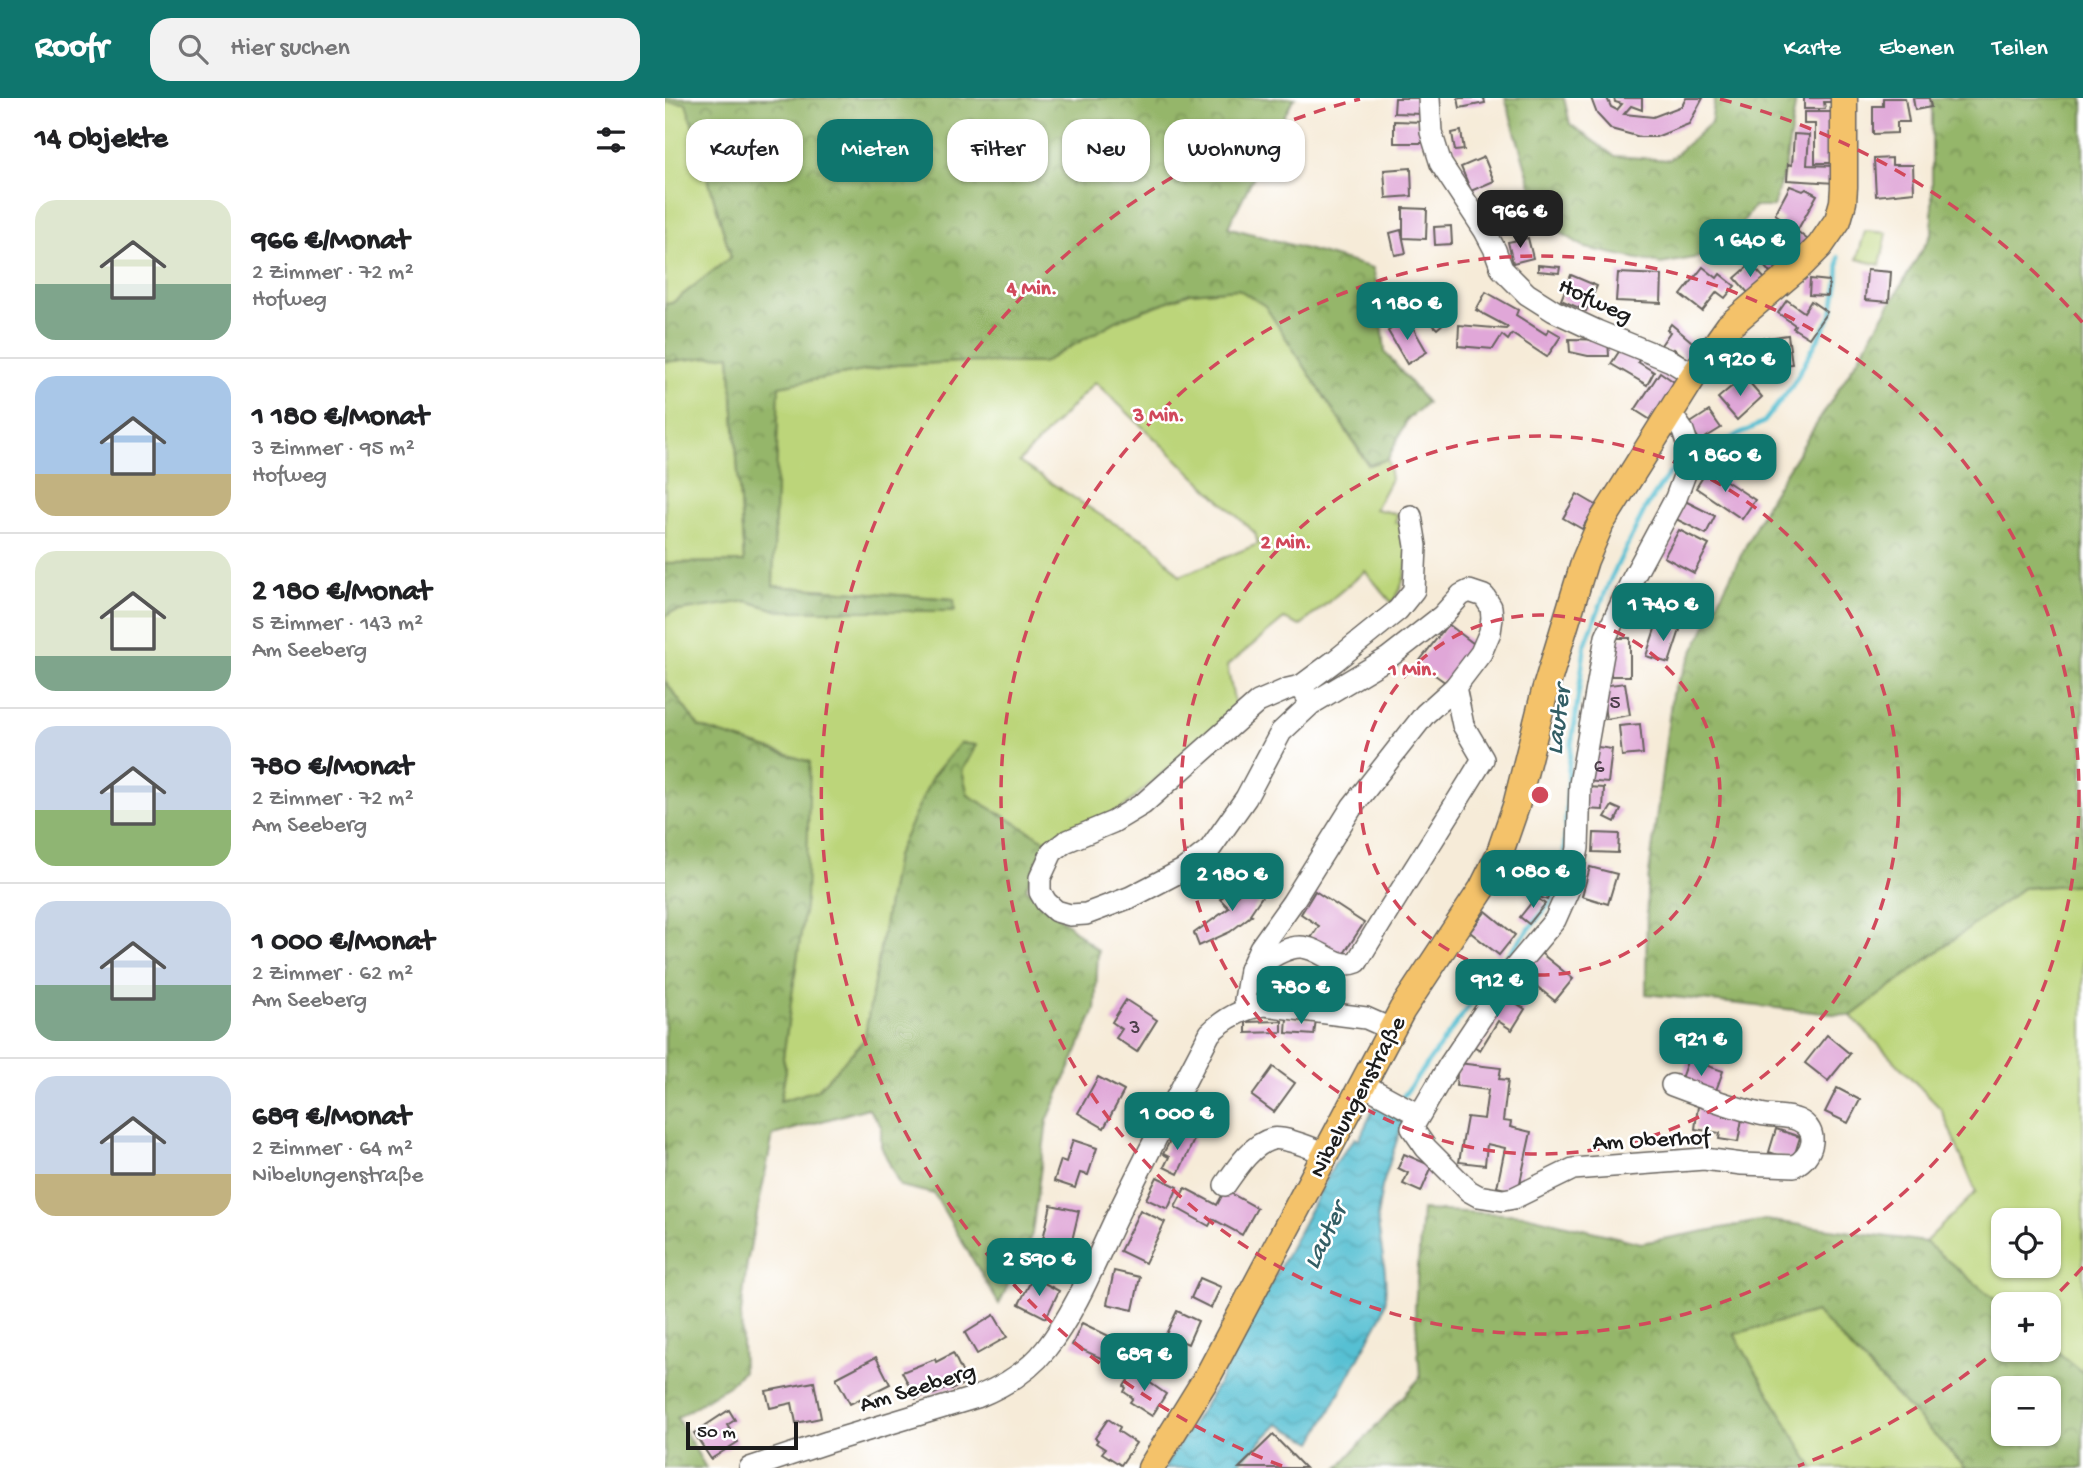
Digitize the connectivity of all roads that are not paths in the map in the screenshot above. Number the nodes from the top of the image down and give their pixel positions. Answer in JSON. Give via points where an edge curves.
{"nodes":[{"id":1,"x":1429,"y":98,"type":"edge"},
{"id":2,"x":1844,"y":98,"type":"edge"},
{"id":3,"x":1694,"y":375,"type":"junction"},
{"id":4,"x":1669,"y":416,"type":"junction"},
{"id":5,"x":1412,"y":516,"type":"dead end"},
{"id":6,"x":1455,"y":687,"type":"junction"},
{"id":7,"x":1306,"y":695,"type":"junction"},
{"id":8,"x":1249,"y":970,"type":"junction"},
{"id":9,"x":1248,"y":1008,"type":"junction"},
{"id":10,"x":1391,"y":1029,"type":"junction"},
{"id":11,"x":1672,"y":1085,"type":"dead end"},
{"id":12,"x":1371,"y":1088,"type":"junction"},
{"id":13,"x":1416,"y":1114,"type":"junction"},
{"id":14,"x":1325,"y":1153,"type":"junction"},
{"id":15,"x":1225,"y":1185,"type":"dead end"},
{"id":16,"x":750,"y":1468,"type":"edge"},
{"id":17,"x":1151,"y":1468,"type":"edge"}],
"edges":[{"from":1,"to":3,"type":"street","name":"Hofweg","via":[[1431,132],[1441,164],[1485,231],[1501,270],[1554,311]]},
{"from":2,"to":3,"type":"main road","name":"Nibelungenstraße","via":[[1844,187],[1838,220],[1802,264],[1729,326]]},
{"from":3,"to":4,"type":"main road","name":"Nibelungenstraße"},
{"from":4,"to":10,"type":"main road","name":"Nibelungenstraße","via":[[1601,523],[1585,560],[1499,855]]},
{"from":4,"to":13,"type":"street","via":[[1683,431],[1689,449],[1686,471],[1677,498],[1606,637],[1580,784],[1578,848],[1571,884],[1555,920],[1512,971]]},
{"from":5,"to":7,"type":"street","via":[[1414,590],[1398,610],[1336,660]]},
{"from":6,"to":7,"type":"street","via":[[1481,653],[1490,632],[1489,603],[1474,592],[1461,595],[1388,658]]},
{"from":6,"to":8,"type":"street","via":[[1425,714],[1352,807]]},
{"from":6,"to":8,"type":"street","via":[[1463,725],[1483,759],[1357,962],[1339,963],[1300,947]]},
{"from":7,"to":7,"type":"street","via":[[1288,689],[1258,702],[1143,804],[1052,852],[1039,878],[1046,902],[1056,911],[1086,914],[1184,870],[1210,849],[1246,798]]},
{"from":8,"to":9,"type":"street"},
{"from":9,"to":10,"type":"street","name":"Am Seeberg","via":[[1263,1005],[1346,1015]]},
{"from":9,"to":16,"type":"street","name":"Am Seeberg","via":[[1210,1033],[1077,1300],[1032,1364],[977,1397]]},
{"from":10,"to":12,"type":"main road","name":"Nibelungenstraße"},
{"from":11,"to":13,"type":"street","name":"Am Oberhof","via":[[1761,1114],[1799,1120],[1810,1130],[1810,1152],[1794,1166],[1703,1158],[1573,1169],[1503,1200],[1478,1196],[1447,1170],[1412,1128]]},
{"from":12,"to":13,"type":"street"},
{"from":12,"to":14,"type":"main road","name":"Nibelungenstraße"},
{"from":14,"to":15,"type":"street","via":[[1274,1138],[1241,1161]]},
{"from":14,"to":17,"type":"main road","name":"Nibelungenstraße","via":[[1209,1374]]}]}
